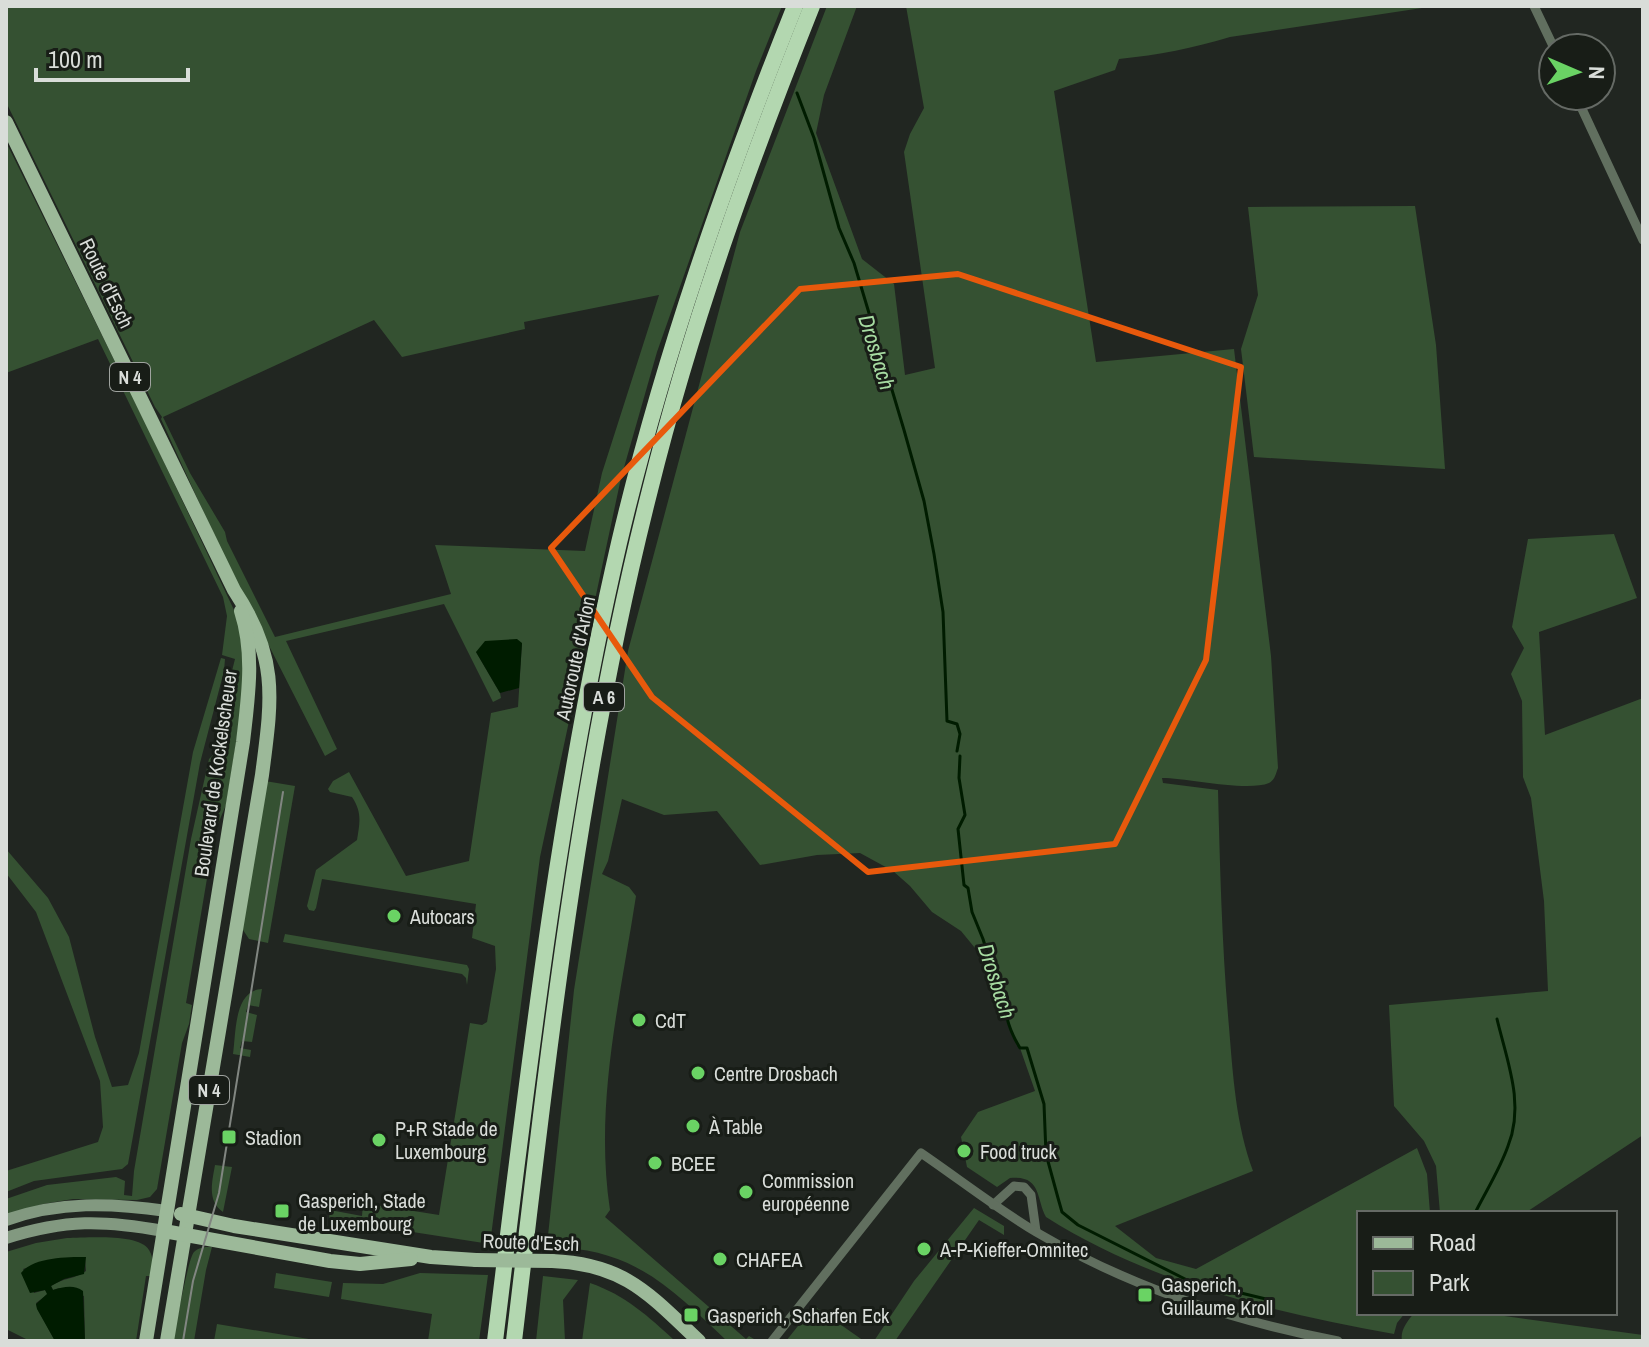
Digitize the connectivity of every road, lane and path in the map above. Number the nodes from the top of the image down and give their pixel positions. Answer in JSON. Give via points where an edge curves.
{"nodes":[{"id":1,"x":795,"y":6,"type":"edge"},
{"id":2,"x":812,"y":6,"type":"edge"},
{"id":3,"x":1534,"y":6,"type":"edge"},
{"id":4,"x":1546,"y":32,"type":"edge"},
{"id":5,"x":1583,"y":112,"type":"edge"},
{"id":6,"x":6,"y":122,"type":"edge"},
{"id":7,"x":1643,"y":240,"type":"edge"},
{"id":8,"x":234,"y":590,"type":"junction"},
{"id":9,"x":993,"y":1205,"type":"junction"},
{"id":10,"x":167,"y":1211,"type":"junction"},
{"id":11,"x":188,"y":1215,"type":"junction"},
{"id":12,"x":6,"y":1220,"type":"edge"},
{"id":13,"x":164,"y":1231,"type":"junction"},
{"id":14,"x":1036,"y":1231,"type":"junction"},
{"id":15,"x":184,"y":1235,"type":"junction"},
{"id":16,"x":6,"y":1238,"type":"edge"},
{"id":17,"x":431,"y":1257,"type":"junction"},
{"id":18,"x":146,"y":1341,"type":"edge"},
{"id":19,"x":167,"y":1341,"type":"edge"},
{"id":20,"x":495,"y":1341,"type":"edge"},
{"id":21,"x":514,"y":1341,"type":"edge"},
{"id":22,"x":699,"y":1341,"type":"edge"},
{"id":23,"x":772,"y":1341,"type":"edge"},
{"id":24,"x":1338,"y":1341,"type":"edge"}],
"edges":[{"from":1,"to":20,"type":"highway","name":"Autoroute d'Arlon","number":"A 6","via":[[706,245],[617,556],[551,894]]},
{"from":2,"to":21,"type":"highway","name":"Autoroute d'Arlon","number":"A 6","via":[[711,278],[666,428],[626,591],[568,909]]},
{"from":3,"to":4,"type":"street"},
{"from":5,"to":7,"type":"street"},
{"from":6,"to":8,"type":"main road","name":"Route d'Esch","number":"N 4"},
{"from":8,"to":10,"type":"main road","name":"Boulevard de Kockelscheuer","number":"N 4","via":[[249,643],[247,705]]},
{"from":8,"to":11,"type":"main road","name":"Boulevard de Kockelscheuer","number":"N 4","via":[[265,651],[270,716]]},
{"from":9,"to":14,"type":"street"},
{"from":9,"to":14,"type":"street","via":[[1014,1186],[1024,1187],[1031,1195]]},
{"from":9,"to":23,"type":"street","via":[[921,1153]]},
{"from":10,"to":11,"type":"main road","name":"Route d'Esch"},
{"from":10,"to":12,"type":"main road","via":[[82,1204]]},
{"from":10,"to":13,"type":"main road","name":"Boulevard de Kockelscheuer","number":"N 4"},
{"from":11,"to":15,"type":"main road","name":"Boulevard de Kockelscheuer","number":"N 4"},
{"from":11,"to":17,"type":"main road","name":"Route d'Esch"},
{"from":13,"to":15,"type":"main road","name":"Route d'Esch"},
{"from":13,"to":16,"type":"main road","via":[[110,1222],[64,1223]]},
{"from":13,"to":18,"type":"main road","name":"Boulevard de Kockelscheuer"},
{"from":14,"to":24,"type":"street","via":[[1151,1289],[1261,1325]]},
{"from":15,"to":17,"type":"main road","name":"Route d'Esch","via":[[360,1264]]},
{"from":15,"to":19,"type":"main road","name":"Boulevard de Kockelscheuer"},
{"from":17,"to":22,"type":"main road","name":"Route d'Esch","bridge":true,"via":[[592,1266],[645,1290]]}]}
